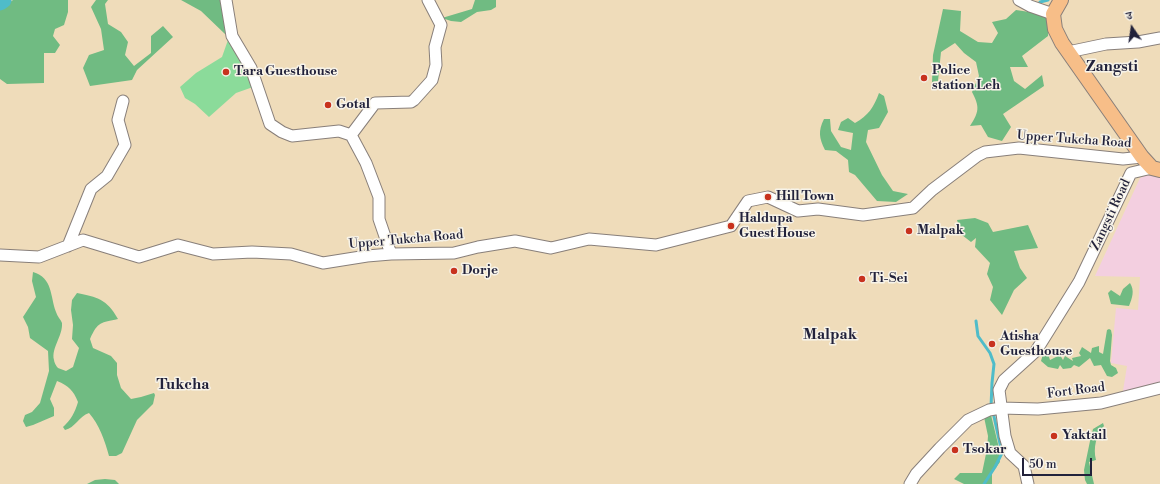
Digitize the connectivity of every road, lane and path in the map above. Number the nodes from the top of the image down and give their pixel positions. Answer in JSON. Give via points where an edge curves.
{"nodes":[{"id":1,"x":226,"y":0,"type":"edge"},
{"id":2,"x":428,"y":0,"type":"edge"},
{"id":3,"x":1019,"y":0,"type":"edge"},
{"id":4,"x":1061,"y":0,"type":"edge"},
{"id":5,"x":1053,"y":14,"type":"junction"},
{"id":6,"x":1160,"y":38,"type":"edge"},
{"id":7,"x":1068,"y":52,"type":"junction"},
{"id":8,"x":122,"y":101,"type":"dead end"},
{"id":9,"x":350,"y":135,"type":"junction"},
{"id":10,"x":1151,"y":165,"type":"edge"},
{"id":11,"x":68,"y":246,"type":"junction"},
{"id":12,"x":391,"y":254,"type":"junction"},
{"id":13,"x":0,"y":255,"type":"edge"},
{"id":14,"x":1160,"y":388,"type":"edge"},
{"id":15,"x":995,"y":409,"type":"junction"},
{"id":16,"x":910,"y":484,"type":"edge"},
{"id":17,"x":1028,"y":484,"type":"edge"}],
"edges":[{"from":1,"to":9,"type":"street","via":[[232,36],[251,68],[270,124],[292,136],[339,131]]},
{"from":2,"to":9,"type":"street","via":[[441,24],[435,47],[436,65],[432,80],[411,102],[375,103]]},
{"from":3,"to":5,"type":"street"},
{"from":4,"to":5,"type":"main road"},
{"from":5,"to":7,"type":"main road","via":[[1055,29]]},
{"from":6,"to":7,"type":"street","via":[[1106,44]]},
{"from":7,"to":10,"type":"main road"},
{"from":8,"to":11,"type":"street","via":[[118,120],[125,145],[107,176],[91,189]]},
{"from":9,"to":12,"type":"street","via":[[366,163],[379,197],[380,219]]},
{"from":10,"to":12,"type":"street","name":"Upper Tukcha Road","via":[[1123,159],[1019,148],[986,152],[977,156],[913,208],[863,215],[818,209],[798,211],[768,197],[748,201],[731,226],[656,245],[589,239],[550,248],[515,242],[454,252]]},
{"from":10,"to":15,"type":"street","name":"Zangsti Road","via":[[1131,173],[1079,282],[1036,351],[1004,380]]},
{"from":11,"to":12,"type":"street","name":"Upper Tukcha Road","via":[[83,240],[139,257],[178,245],[213,254],[291,254],[323,263]]},
{"from":11,"to":13,"type":"street","name":"Upper Tukcha Road","via":[[38,257]]},
{"from":14,"to":15,"type":"street","name":"Fort Road","via":[[1101,404],[1038,409]]},
{"from":15,"to":16,"type":"street","name":"Fort Road","via":[[968,420]]},
{"from":15,"to":17,"type":"street","via":[[1010,453],[1024,466]]}]}
